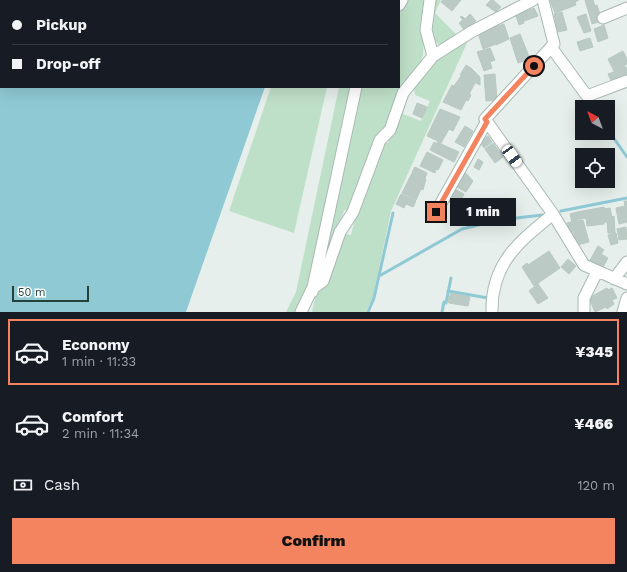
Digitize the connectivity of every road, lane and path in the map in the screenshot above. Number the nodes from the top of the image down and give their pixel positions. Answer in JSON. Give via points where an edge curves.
{"nodes":[{"id":1,"x":430,"y":0,"type":"edge"},
{"id":2,"x":533,"y":0,"type":"edge"},
{"id":3,"x":543,"y":0,"type":"edge"},
{"id":4,"x":627,"y":8,"type":"edge"},
{"id":5,"x":603,"y":18,"type":"dead end"},
{"id":6,"x":551,"y":47,"type":"junction"},
{"id":7,"x":433,"y":56,"type":"junction"},
{"id":8,"x":627,"y":81,"type":"edge"},
{"id":9,"x":356,"y":88,"type":"edge"},
{"id":10,"x":487,"y":122,"type":"junction"},
{"id":11,"x":436,"y":212,"type":"dead end"},
{"id":12,"x":553,"y":214,"type":"junction"},
{"id":13,"x":627,"y":262,"type":"edge"},
{"id":14,"x":597,"y":272,"type":"junction"},
{"id":15,"x":614,"y":279,"type":"junction"},
{"id":16,"x":627,"y":284,"type":"edge"},
{"id":17,"x":312,"y":290,"type":"junction"},
{"id":18,"x":627,"y":298,"type":"edge"},
{"id":19,"x":301,"y":312,"type":"edge"},
{"id":20,"x":308,"y":312,"type":"edge"},
{"id":21,"x":492,"y":312,"type":"edge"},
{"id":22,"x":584,"y":312,"type":"edge"},
{"id":23,"x":623,"y":312,"type":"edge"}],
"edges":[{"from":1,"to":7,"type":"street","via":[[426,30]]},
{"from":2,"to":7,"type":"street","via":[[471,32]]},
{"from":3,"to":6,"type":"street","via":[[554,44]]},
{"from":4,"to":5,"type":"street"},
{"from":6,"to":8,"type":"street","via":[[587,96]]},
{"from":6,"to":10,"type":"street","via":[[485,119]]},
{"from":7,"to":17,"type":"street","via":[[403,92],[390,130],[380,140],[354,212],[340,232],[323,281]]},
{"from":9,"to":17,"type":"street"},
{"from":10,"to":11,"type":"street"},
{"from":10,"to":12,"type":"street"},
{"from":12,"to":14,"type":"street","via":[[584,265]]},
{"from":12,"to":21,"type":"street","via":[[518,243],[507,258],[494,287]]},
{"from":13,"to":15,"type":"street"},
{"from":14,"to":15,"type":"street"},
{"from":14,"to":22,"type":"street","via":[[584,298]]},
{"from":15,"to":16,"type":"street"},
{"from":17,"to":19,"type":"street"},
{"from":17,"to":20,"type":"street"},
{"from":18,"to":23,"type":"street"}]}
